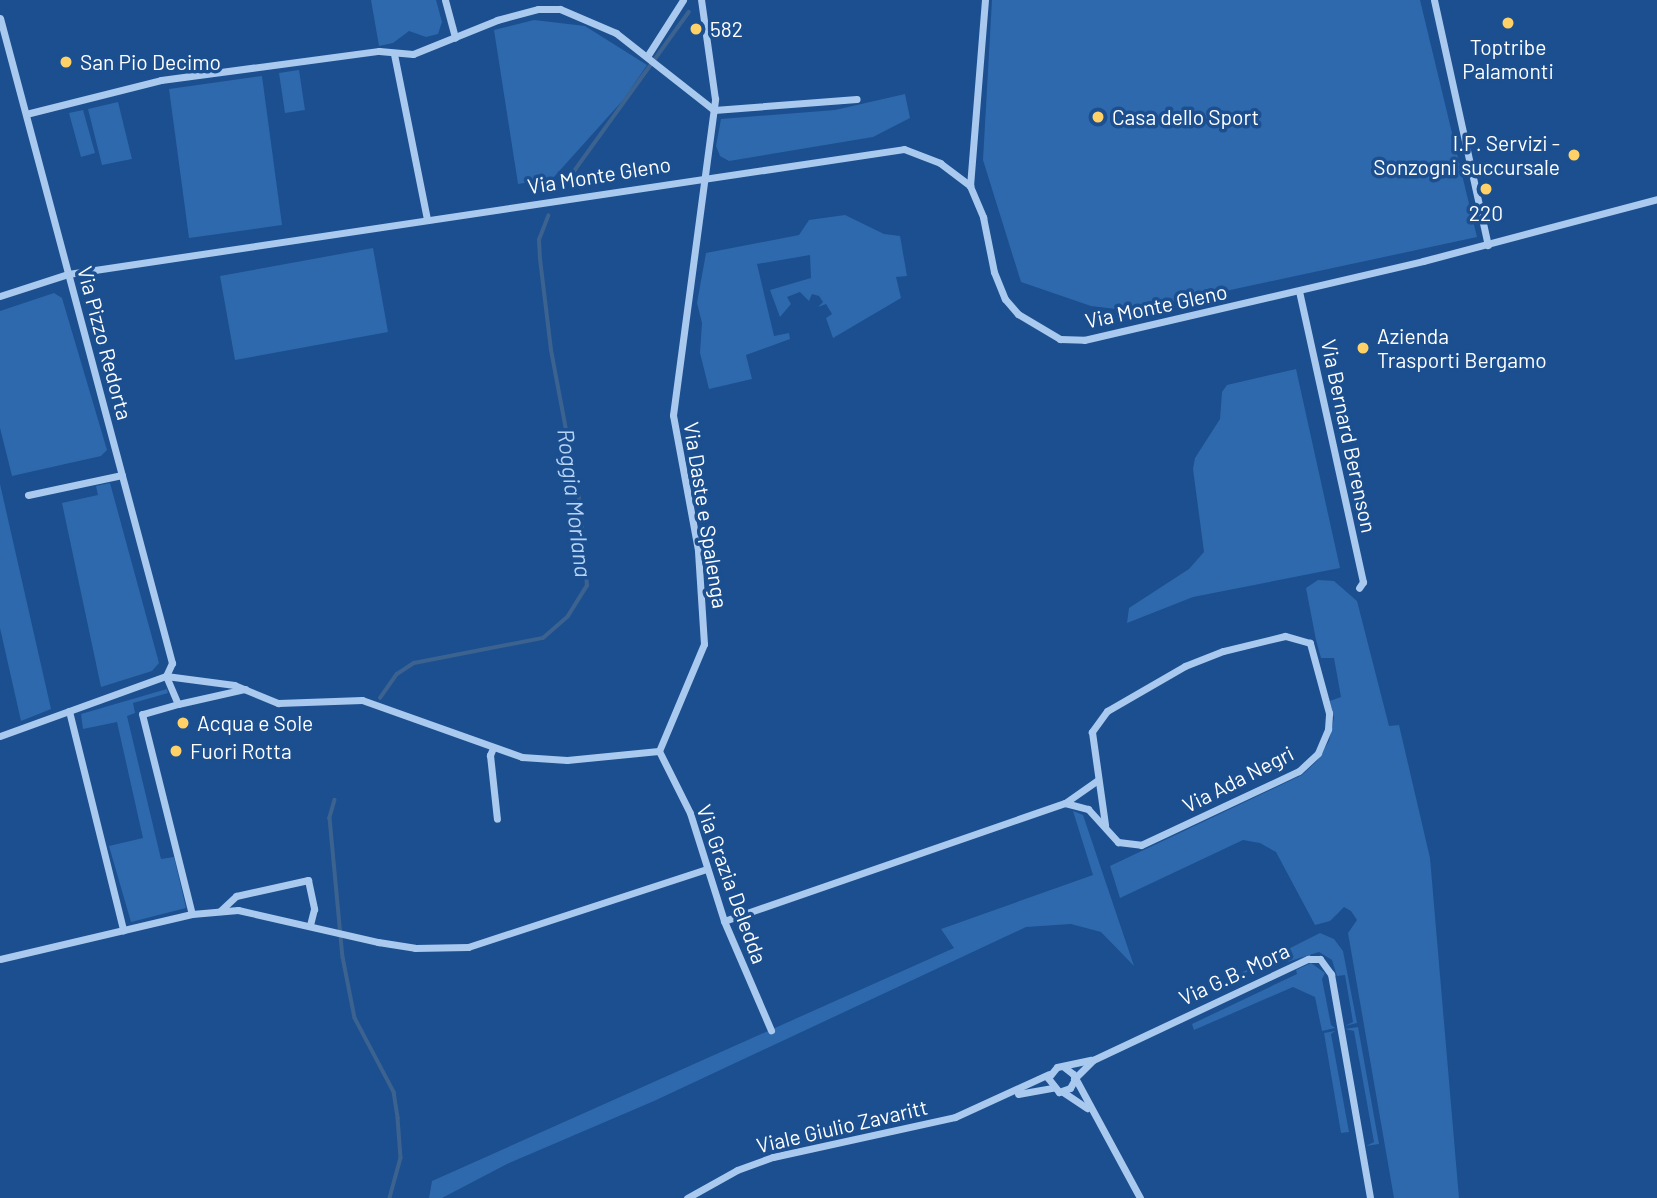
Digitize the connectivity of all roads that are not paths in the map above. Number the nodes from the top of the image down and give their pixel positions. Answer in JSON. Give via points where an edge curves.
{"nodes":[{"id":1,"x":445,"y":0,"type":"edge"},
{"id":2,"x":683,"y":0,"type":"edge"},
{"id":3,"x":701,"y":0,"type":"edge"},
{"id":4,"x":985,"y":0,"type":"edge"},
{"id":5,"x":1434,"y":0,"type":"edge"},
{"id":6,"x":0,"y":18,"type":"edge"},
{"id":7,"x":454,"y":38,"type":"junction"},
{"id":8,"x":394,"y":54,"type":"junction"},
{"id":9,"x":651,"y":58,"type":"junction"},
{"id":10,"x":857,"y":99,"type":"dead end"},
{"id":11,"x":713,"y":110,"type":"junction"},
{"id":12,"x":26,"y":114,"type":"junction"},
{"id":13,"x":706,"y":176,"type":"junction"},
{"id":14,"x":970,"y":186,"type":"junction"},
{"id":15,"x":1657,"y":199,"type":"edge"},
{"id":16,"x":427,"y":219,"type":"junction"},
{"id":17,"x":1488,"y":245,"type":"junction"},
{"id":18,"x":68,"y":274,"type":"junction"},
{"id":19,"x":1298,"y":291,"type":"junction"},
{"id":20,"x":0,"y":296,"type":"edge"},
{"id":21,"x":122,"y":475,"type":"junction"},
{"id":22,"x":28,"y":495,"type":"dead end"},
{"id":23,"x":1359,"y":588,"type":"dead end"},
{"id":24,"x":166,"y":676,"type":"junction"},
{"id":25,"x":246,"y":689,"type":"junction"},
{"id":26,"x":178,"y":704,"type":"junction"},
{"id":27,"x":69,"y":711,"type":"junction"},
{"id":28,"x":0,"y":736,"type":"edge"},
{"id":29,"x":493,"y":748,"type":"junction"},
{"id":30,"x":659,"y":751,"type":"junction"},
{"id":31,"x":1097,"y":781,"type":"junction"},
{"id":32,"x":1065,"y":803,"type":"junction"},
{"id":33,"x":497,"y":819,"type":"dead end"},
{"id":34,"x":1105,"y":825,"type":"junction"},
{"id":35,"x":707,"y":869,"type":"junction"},
{"id":36,"x":220,"y":911,"type":"junction"},
{"id":37,"x":192,"y":914,"type":"junction"},
{"id":38,"x":724,"y":921,"type":"junction"},
{"id":39,"x":310,"y":925,"type":"junction"},
{"id":40,"x":123,"y":930,"type":"junction"},
{"id":41,"x":0,"y":959,"type":"edge"},
{"id":42,"x":771,"y":1030,"type":"dead end"},
{"id":43,"x":1093,"y":1060,"type":"junction"},
{"id":44,"x":1064,"y":1067,"type":"junction"},
{"id":45,"x":1049,"y":1074,"type":"junction"},
{"id":46,"x":1074,"y":1080,"type":"junction"},
{"id":47,"x":1052,"y":1088,"type":"junction"},
{"id":48,"x":1063,"y":1092,"type":"junction"},
{"id":49,"x":1007,"y":1096,"type":"junction"},
{"id":50,"x":1090,"y":1111,"type":"junction"},
{"id":51,"x":687,"y":1198,"type":"edge"},
{"id":52,"x":1140,"y":1198,"type":"edge"},
{"id":53,"x":1370,"y":1198,"type":"edge"}],
"edges":[{"from":1,"to":7,"type":"street"},
{"from":2,"to":9,"type":"street"},
{"from":3,"to":11,"type":"street","name":"Via Daste e Spalenga","via":[[715,72]]},
{"from":4,"to":14,"type":"street"},
{"from":5,"to":17,"type":"street"},
{"from":6,"to":12,"type":"street","name":"Via Pizzo Redorta"},
{"from":7,"to":8,"type":"street","via":[[413,54]]},
{"from":7,"to":9,"type":"street","via":[[523,12],[560,9],[616,33]]},
{"from":8,"to":12,"type":"street","via":[[379,51],[161,80]]},
{"from":8,"to":16,"type":"street"},
{"from":9,"to":11,"type":"street"},
{"from":10,"to":11,"type":"street"},
{"from":11,"to":13,"type":"street","name":"Via Daste e Spalenga"},
{"from":12,"to":18,"type":"street","name":"Via Pizzo Redorta"},
{"from":13,"to":14,"type":"street","name":"Via Monte Gleno","via":[[904,149],[940,163]]},
{"from":13,"to":16,"type":"street","name":"Via Monte Gleno"},
{"from":13,"to":30,"type":"street","name":"Via Daste e Spalenga","via":[[673,415],[698,550],[704,644]]},
{"from":14,"to":19,"type":"street","name":"Via Monte Gleno","via":[[1005,299],[1024,319],[1060,339],[1095,338]]},
{"from":15,"to":17,"type":"street","name":"Via Monte Gleno"},
{"from":16,"to":18,"type":"street","name":"Via Monte Gleno"},
{"from":17,"to":19,"type":"street","name":"Via Monte Gleno"},
{"from":18,"to":20,"type":"street","name":"Via Monte Gleno"},
{"from":18,"to":21,"type":"street","name":"Via Pizzo Redorta"},
{"from":19,"to":23,"type":"street","name":"Via Bernard Berenson","via":[[1363,582]]},
{"from":21,"to":22,"type":"street"},
{"from":21,"to":24,"type":"street","name":"Via Pizzo Redorta","via":[[172,663]]},
{"from":24,"to":25,"type":"street"},
{"from":24,"to":26,"type":"street"},
{"from":24,"to":27,"type":"street"},
{"from":25,"to":26,"type":"street"},
{"from":25,"to":29,"type":"street","via":[[290,704],[362,700]]},
{"from":26,"to":37,"type":"street","via":[[142,714]]},
{"from":27,"to":28,"type":"street"},
{"from":27,"to":40,"type":"street"},
{"from":29,"to":30,"type":"street","via":[[522,757],[567,760]]},
{"from":29,"to":33,"type":"street"},
{"from":30,"to":35,"type":"street","name":"Via Grazia Deledda","via":[[690,813]]},
{"from":31,"to":32,"type":"street"},
{"from":31,"to":34,"type":"street","name":"Via Ada Negri"},
{"from":31,"to":34,"type":"street","name":"Via Ada Negri","via":[[1100,766],[1093,740],[1095,724],[1129,696],[1185,666],[1285,636],[1299,637],[1315,652],[1328,721],[1322,746],[1306,766],[1141,845],[1118,842]]},
{"from":32,"to":34,"type":"street","name":"Via Ada Negri","via":[[1080,804]]},
{"from":32,"to":38,"type":"street"},
{"from":35,"to":38,"type":"street","name":"Via Grazia Deledda"},
{"from":35,"to":39,"type":"street","via":[[468,947],[415,948]]},
{"from":36,"to":37,"type":"street"},
{"from":36,"to":39,"type":"street","via":[[238,910]]},
{"from":36,"to":39,"type":"street","via":[[236,896],[308,880],[314,909]]},
{"from":37,"to":40,"type":"street"},
{"from":38,"to":42,"type":"street","name":"Via Grazia Deledda"},
{"from":40,"to":41,"type":"street"},
{"from":43,"to":44,"type":"street","name":"Via G.B. Mora"},
{"from":43,"to":46,"type":"street","name":"Via G.B. Mora"},
{"from":43,"to":53,"type":"street","name":"Via G.B. Mora","via":[[1308,959],[1321,959],[1331,974]]},
{"from":44,"to":45,"type":"street","name":"Viale Giulio Zavaritt"},
{"from":44,"to":46,"type":"street"},
{"from":45,"to":47,"type":"street"},
{"from":45,"to":49,"type":"street","name":"Viale Giulio Zavaritt"},
{"from":46,"to":48,"type":"street"},
{"from":46,"to":50,"type":"street"},
{"from":47,"to":48,"type":"street"},
{"from":47,"to":49,"type":"street","name":"Viale Giulio Zavaritt"},
{"from":48,"to":50,"type":"street"},
{"from":49,"to":51,"type":"street","name":"Viale Giulio Zavaritt","via":[[920,1127],[773,1157],[737,1170]]},
{"from":50,"to":52,"type":"street"}]}
